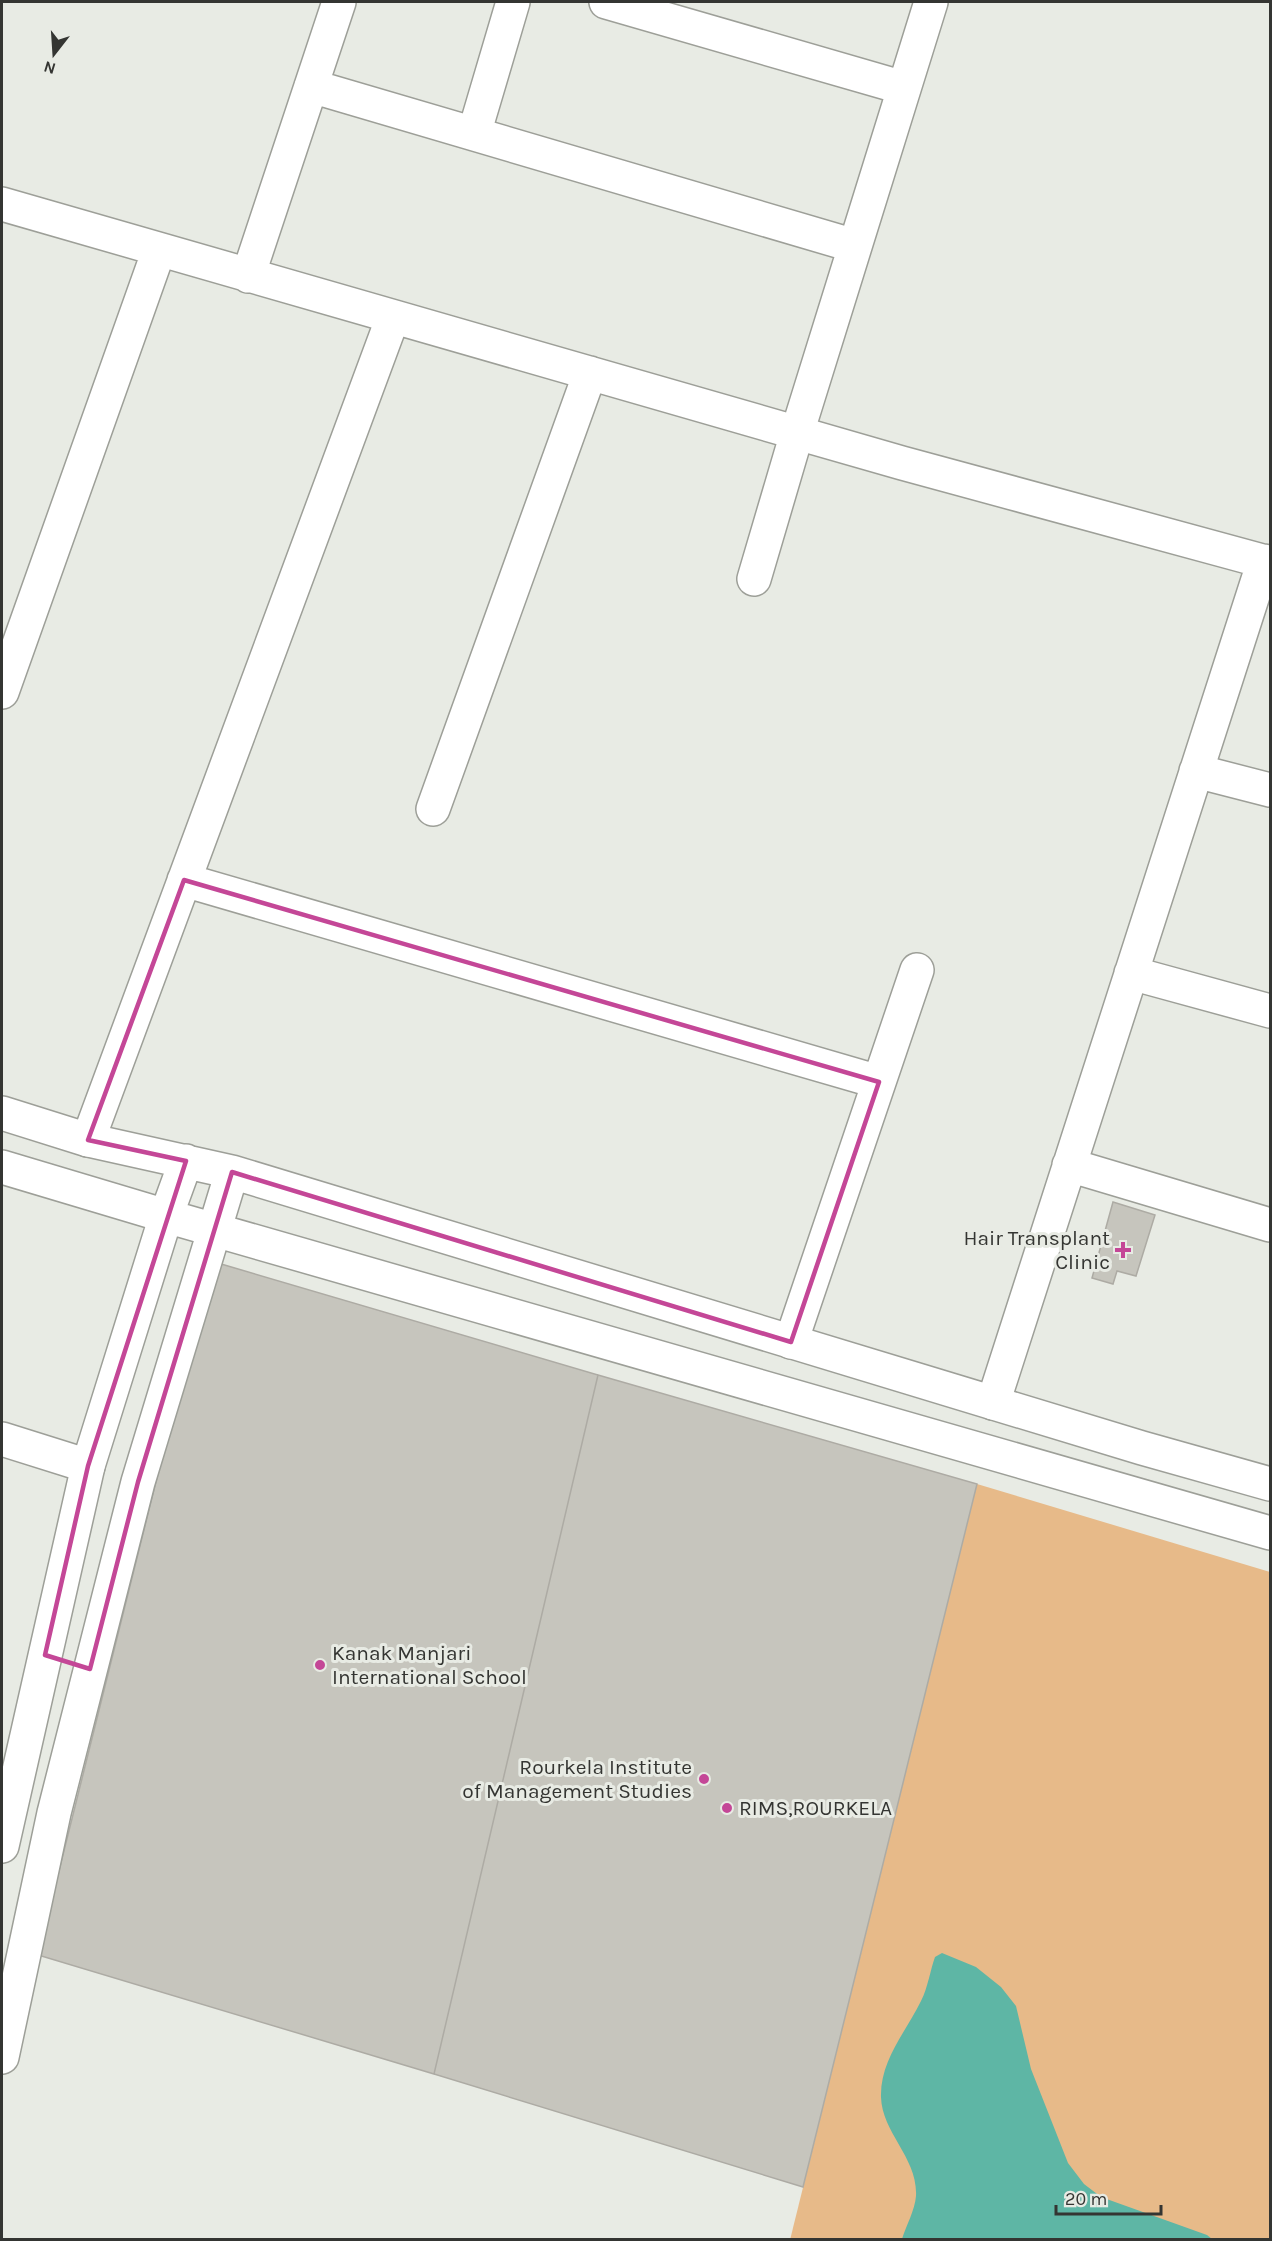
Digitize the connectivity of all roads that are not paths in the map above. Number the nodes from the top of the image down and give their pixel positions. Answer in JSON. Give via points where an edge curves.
{"nodes":[{"id":1,"x":339,"y":2,"type":"edge"},
{"id":2,"x":513,"y":2,"type":"edge"},
{"id":3,"x":606,"y":2,"type":"edge"},
{"id":4,"x":931,"y":2,"type":"edge"},
{"id":5,"x":311,"y":86,"type":"junction"},
{"id":6,"x":904,"y":87,"type":"junction"},
{"id":7,"x":474,"y":134,"type":"junction"},
{"id":8,"x":2,"y":204,"type":"edge"},
{"id":9,"x":855,"y":246,"type":"junction"},
{"id":10,"x":159,"y":250,"type":"junction"},
{"id":11,"x":248,"y":276,"type":"junction"},
{"id":12,"x":393,"y":317,"type":"junction"},
{"id":13,"x":590,"y":373,"type":"junction"},
{"id":14,"x":797,"y":433,"type":"junction"},
{"id":15,"x":1267,"y":562,"type":"edge"},
{"id":16,"x":754,"y":579,"type":"dead end"},
{"id":17,"x":2,"y":692,"type":"edge"},
{"id":18,"x":1196,"y":771,"type":"junction"},
{"id":19,"x":1270,"y":790,"type":"edge"},
{"id":20,"x":433,"y":809,"type":"dead end"},
{"id":21,"x":184,"y":880,"type":"junction"},
{"id":22,"x":918,"y":970,"type":"dead end"},
{"id":23,"x":1131,"y":974,"type":"junction"},
{"id":24,"x":1270,"y":1011,"type":"edge"},
{"id":25,"x":879,"y":1082,"type":"junction"},
{"id":26,"x":2,"y":1113,"type":"edge"},
{"id":27,"x":88,"y":1140,"type":"junction"},
{"id":28,"x":186,"y":1161,"type":"junction"},
{"id":29,"x":1070,"y":1165,"type":"junction"},
{"id":30,"x":2,"y":1167,"type":"edge"},
{"id":31,"x":232,"y":1172,"type":"junction"},
{"id":32,"x":166,"y":1216,"type":"junction"},
{"id":33,"x":1270,"y":1225,"type":"edge"},
{"id":34,"x":214,"y":1228,"type":"junction"},
{"id":35,"x":792,"y":1342,"type":"junction"},
{"id":36,"x":993,"y":1403,"type":"junction"},
{"id":37,"x":2,"y":1439,"type":"edge"},
{"id":38,"x":88,"y":1466,"type":"junction"},
{"id":39,"x":1270,"y":1484,"type":"edge"},
{"id":40,"x":1270,"y":1533,"type":"edge"},
{"id":41,"x":45,"y":1655,"type":"junction"},
{"id":42,"x":90,"y":1669,"type":"junction"},
{"id":43,"x":7,"y":1798,"type":"edge"},
{"id":44,"x":2,"y":1846,"type":"edge"},
{"id":45,"x":2,"y":2057,"type":"edge"}],
"edges":[{"from":1,"to":5,"type":"street"},
{"from":2,"to":7,"type":"street"},
{"from":3,"to":6,"type":"street"},
{"from":4,"to":6,"type":"street"},
{"from":5,"to":7,"type":"street"},
{"from":5,"to":11,"type":"street"},
{"from":6,"to":9,"type":"street"},
{"from":7,"to":9,"type":"street"},
{"from":8,"to":10,"type":"street"},
{"from":9,"to":14,"type":"street"},
{"from":10,"to":11,"type":"street"},
{"from":10,"to":17,"type":"street"},
{"from":11,"to":12,"type":"street"},
{"from":12,"to":13,"type":"street"},
{"from":12,"to":21,"type":"street"},
{"from":13,"to":14,"type":"street"},
{"from":13,"to":20,"type":"street"},
{"from":14,"to":15,"type":"street"},
{"from":14,"to":16,"type":"street"},
{"from":15,"to":18,"type":"street"},
{"from":18,"to":19,"type":"street"},
{"from":18,"to":23,"type":"street"},
{"from":21,"to":25,"type":"street"},
{"from":21,"to":27,"type":"street"},
{"from":22,"to":25,"type":"street"},
{"from":23,"to":24,"type":"street"},
{"from":23,"to":29,"type":"street"},
{"from":25,"to":35,"type":"street"},
{"from":26,"to":27,"type":"street"},
{"from":27,"to":28,"type":"street"},
{"from":28,"to":31,"type":"street"},
{"from":28,"to":32,"type":"street"},
{"from":29,"to":33,"type":"street"},
{"from":29,"to":36,"type":"street"},
{"from":30,"to":32,"type":"street"},
{"from":31,"to":34,"type":"street"},
{"from":31,"to":35,"type":"street"},
{"from":32,"to":34,"type":"street"},
{"from":32,"to":38,"type":"street"},
{"from":34,"to":40,"type":"street"},
{"from":34,"to":42,"type":"street","via":[[138,1482]]},
{"from":35,"to":36,"type":"street"},
{"from":36,"to":39,"type":"street"},
{"from":37,"to":38,"type":"street"},
{"from":38,"to":41,"type":"street"},
{"from":41,"to":42,"type":"street"},
{"from":41,"to":43,"type":"street"},
{"from":42,"to":45,"type":"street","via":[[54,1813]]},
{"from":43,"to":44,"type":"street"}]}
